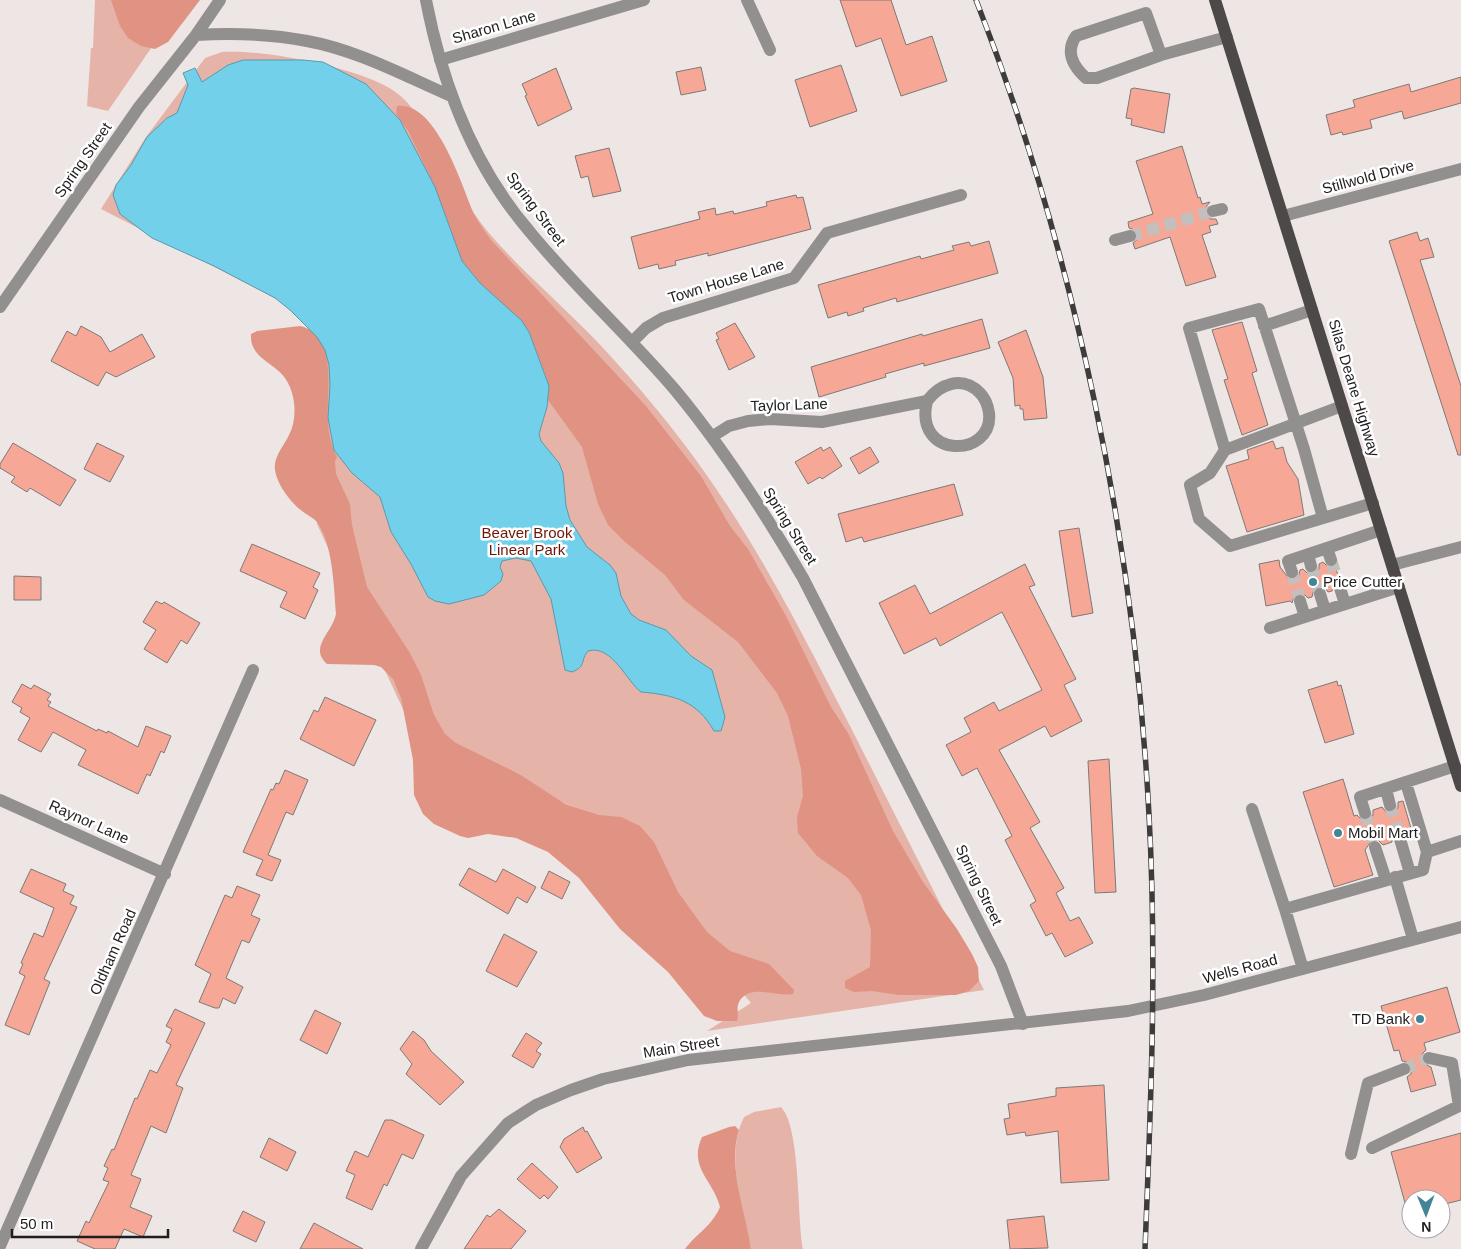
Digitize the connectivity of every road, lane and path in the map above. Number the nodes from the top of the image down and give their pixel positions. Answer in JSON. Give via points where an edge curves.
{"nodes":[{"id":1,"x":220,"y":0,"type":"edge"},
{"id":2,"x":426,"y":0,"type":"edge"},
{"id":3,"x":644,"y":0,"type":"edge"},
{"id":4,"x":747,"y":0,"type":"edge"},
{"id":5,"x":1215,"y":0,"type":"edge"},
{"id":6,"x":196,"y":35,"type":"junction"},
{"id":7,"x":1227,"y":37,"type":"junction"},
{"id":8,"x":770,"y":50,"type":"dead end"},
{"id":9,"x":1161,"y":55,"type":"junction"},
{"id":10,"x":440,"y":60,"type":"junction"},
{"id":11,"x":451,"y":96,"type":"junction"},
{"id":12,"x":1461,"y":169,"type":"edge"},
{"id":13,"x":962,"y":195,"type":"dead end"},
{"id":14,"x":1283,"y":216,"type":"junction"},
{"id":15,"x":1130,"y":236,"type":"tunnel mouth"},
{"id":16,"x":1115,"y":240,"type":"dead end"},
{"id":17,"x":0,"y":306,"type":"edge"},
{"id":18,"x":1312,"y":310,"type":"junction"},
{"id":19,"x":1264,"y":326,"type":"junction"},
{"id":20,"x":632,"y":341,"type":"junction"},
{"id":21,"x":927,"y":402,"type":"junction"},
{"id":22,"x":1342,"y":406,"type":"junction"},
{"id":23,"x":1294,"y":422,"type":"junction"},
{"id":24,"x":713,"y":436,"type":"junction"},
{"id":25,"x":1225,"y":450,"type":"junction"},
{"id":26,"x":1373,"y":503,"type":"junction"},
{"id":27,"x":1323,"y":518,"type":"junction"},
{"id":28,"x":1381,"y":530,"type":"junction"},
{"id":29,"x":1461,"y":546,"type":"edge"},
{"id":30,"x":1327,"y":548,"type":"junction"},
{"id":31,"x":1331,"y":560,"type":"tunnel mouth"},
{"id":32,"x":1392,"y":565,"type":"junction"},
{"id":33,"x":1292,"y":572,"type":"dead end"},
{"id":34,"x":1399,"y":586,"type":"junction"},
{"id":35,"x":1340,"y":588,"type":"tunnel mouth"},
{"id":36,"x":1320,"y":594,"type":"tunnel mouth"},
{"id":37,"x":1300,"y":601,"type":"tunnel mouth"},
{"id":38,"x":1345,"y":604,"type":"junction"},
{"id":39,"x":1325,"y":610,"type":"junction"},
{"id":40,"x":1305,"y":617,"type":"junction"},
{"id":41,"x":1270,"y":628,"type":"dead end"},
{"id":42,"x":253,"y":670,"type":"dead end"},
{"id":43,"x":1455,"y":766,"type":"junction"},
{"id":44,"x":1406,"y":784,"type":"junction"},
{"id":45,"x":1461,"y":786,"type":"edge"},
{"id":46,"x":1386,"y":789,"type":"junction"},
{"id":47,"x":0,"y":800,"type":"edge"},
{"id":48,"x":1390,"y":805,"type":"tunnel mouth"},
{"id":49,"x":1252,"y":809,"type":"dead end"},
{"id":50,"x":1365,"y":813,"type":"tunnel mouth"},
{"id":51,"x":1400,"y":839,"type":"tunnel mouth"},
{"id":52,"x":1461,"y":841,"type":"edge"},
{"id":53,"x":1375,"y":847,"type":"tunnel mouth"},
{"id":54,"x":1428,"y":852,"type":"junction"},
{"id":55,"x":1410,"y":873,"type":"junction"},
{"id":56,"x":165,"y":874,"type":"junction"},
{"id":57,"x":1390,"y":878,"type":"junction"},
{"id":58,"x":1285,"y":909,"type":"junction"},
{"id":59,"x":1461,"y":927,"type":"edge"},
{"id":60,"x":1413,"y":939,"type":"junction"},
{"id":61,"x":1303,"y":969,"type":"junction"},
{"id":62,"x":1023,"y":1024,"type":"junction"},
{"id":63,"x":1429,"y":1058,"type":"tunnel mouth"},
{"id":64,"x":1404,"y":1069,"type":"tunnel mouth"},
{"id":65,"x":1372,"y":1148,"type":"dead end"},
{"id":66,"x":1351,"y":1154,"type":"dead end"},
{"id":67,"x":0,"y":1246,"type":"edge"},
{"id":68,"x":421,"y":1249,"type":"edge"}],
"edges":[{"from":1,"to":6,"type":"street","name":"Spring Street"},
{"from":2,"to":10,"type":"street","name":"Spring Street"},
{"from":3,"to":10,"type":"street","name":"Sharon Lane"},
{"from":4,"to":8,"type":"street"},
{"from":5,"to":7,"type":"main road","name":"Silas Deane Highway"},
{"from":6,"to":11,"type":"street","via":[[245,34],[308,41],[354,55]]},
{"from":6,"to":17,"type":"street","name":"Spring Street","via":[[139,108]]},
{"from":7,"to":9,"type":"street"},
{"from":7,"to":14,"type":"main road","name":"Silas Deane Highway"},
{"from":9,"to":9,"type":"street","via":[[1146,13],[1076,36],[1071,44],[1071,59],[1086,78],[1097,78]]},
{"from":10,"to":11,"type":"street","name":"Spring Street"},
{"from":11,"to":20,"type":"street","name":"Spring Street","via":[[498,189],[528,231]]},
{"from":12,"to":14,"type":"street","name":"Stillwold Drive"},
{"from":13,"to":20,"type":"street","name":"Town House Lane","via":[[827,233],[794,278],[663,318]]},
{"from":14,"to":18,"type":"main road","name":"Silas Deane Highway"},
{"from":15,"to":16,"type":"street"},
{"from":18,"to":19,"type":"street"},
{"from":18,"to":22,"type":"main road","name":"Silas Deane Highway"},
{"from":19,"to":23,"type":"street"},
{"from":19,"to":25,"type":"street","via":[[1259,309],[1189,328]]},
{"from":20,"to":24,"type":"street","name":"Spring Street"},
{"from":21,"to":21,"type":"street","via":[[926,426],[943,444],[968,445],[979,439],[986,429],[987,404],[970,386],[946,385],[935,391]]},
{"from":21,"to":24,"type":"street","name":"Taylor Lane","via":[[822,422],[748,421],[729,426]]},
{"from":22,"to":23,"type":"street"},
{"from":22,"to":26,"type":"main road","name":"Silas Deane Highway"},
{"from":23,"to":25,"type":"street"},
{"from":23,"to":27,"type":"street"},
{"from":24,"to":62,"type":"street","name":"Spring Street","via":[[778,535],[830,626],[1001,966]]},
{"from":25,"to":27,"type":"street","via":[[1210,473],[1190,485],[1198,518],[1230,546]]},
{"from":26,"to":27,"type":"street"},
{"from":26,"to":28,"type":"main road","name":"Silas Deane Highway"},
{"from":28,"to":30,"type":"street"},
{"from":28,"to":32,"type":"main road","name":"Silas Deane Highway"},
{"from":29,"to":32,"type":"street"},
{"from":30,"to":31,"type":"street"},
{"from":30,"to":33,"type":"street","via":[[1310,560],[1288,561]]},
{"from":32,"to":34,"type":"main road","name":"Silas Deane Highway"},
{"from":34,"to":38,"type":"street"},
{"from":34,"to":43,"type":"main road","name":"Silas Deane Highway"},
{"from":35,"to":38,"type":"street"},
{"from":36,"to":39,"type":"street"},
{"from":37,"to":40,"type":"street"},
{"from":38,"to":39,"type":"street"},
{"from":39,"to":40,"type":"street"},
{"from":40,"to":41,"type":"street"},
{"from":42,"to":56,"type":"street","name":"Oldham Road"},
{"from":43,"to":44,"type":"street"},
{"from":43,"to":45,"type":"main road","name":"Silas Deane Highway"},
{"from":44,"to":46,"type":"street"},
{"from":44,"to":54,"type":"street"},
{"from":46,"to":48,"type":"street"},
{"from":46,"to":50,"type":"street","via":[[1360,797]]},
{"from":47,"to":56,"type":"street","name":"Raynor Lane"},
{"from":49,"to":58,"type":"street"},
{"from":51,"to":55,"type":"street"},
{"from":52,"to":54,"type":"street"},
{"from":53,"to":57,"type":"street"},
{"from":54,"to":55,"type":"street","via":[[1422,870]]},
{"from":55,"to":57,"type":"street"},
{"from":56,"to":67,"type":"street","name":"Oldham Road"},
{"from":57,"to":58,"type":"street"},
{"from":57,"to":60,"type":"street"},
{"from":58,"to":61,"type":"street"},
{"from":59,"to":60,"type":"street","name":"Wells Road"},
{"from":60,"to":61,"type":"street","name":"Wells Road"},
{"from":61,"to":62,"type":"street","name":"Wells Road","via":[[1153,1006]]},
{"from":62,"to":68,"type":"street","name":"Main Street","via":[[688,1060],[603,1079],[571,1090],[536,1105],[508,1123],[490,1141],[461,1176]]},
{"from":63,"to":65,"type":"street","via":[[1452,1063],[1459,1106]]},
{"from":64,"to":66,"type":"street","via":[[1368,1083]]}]}
